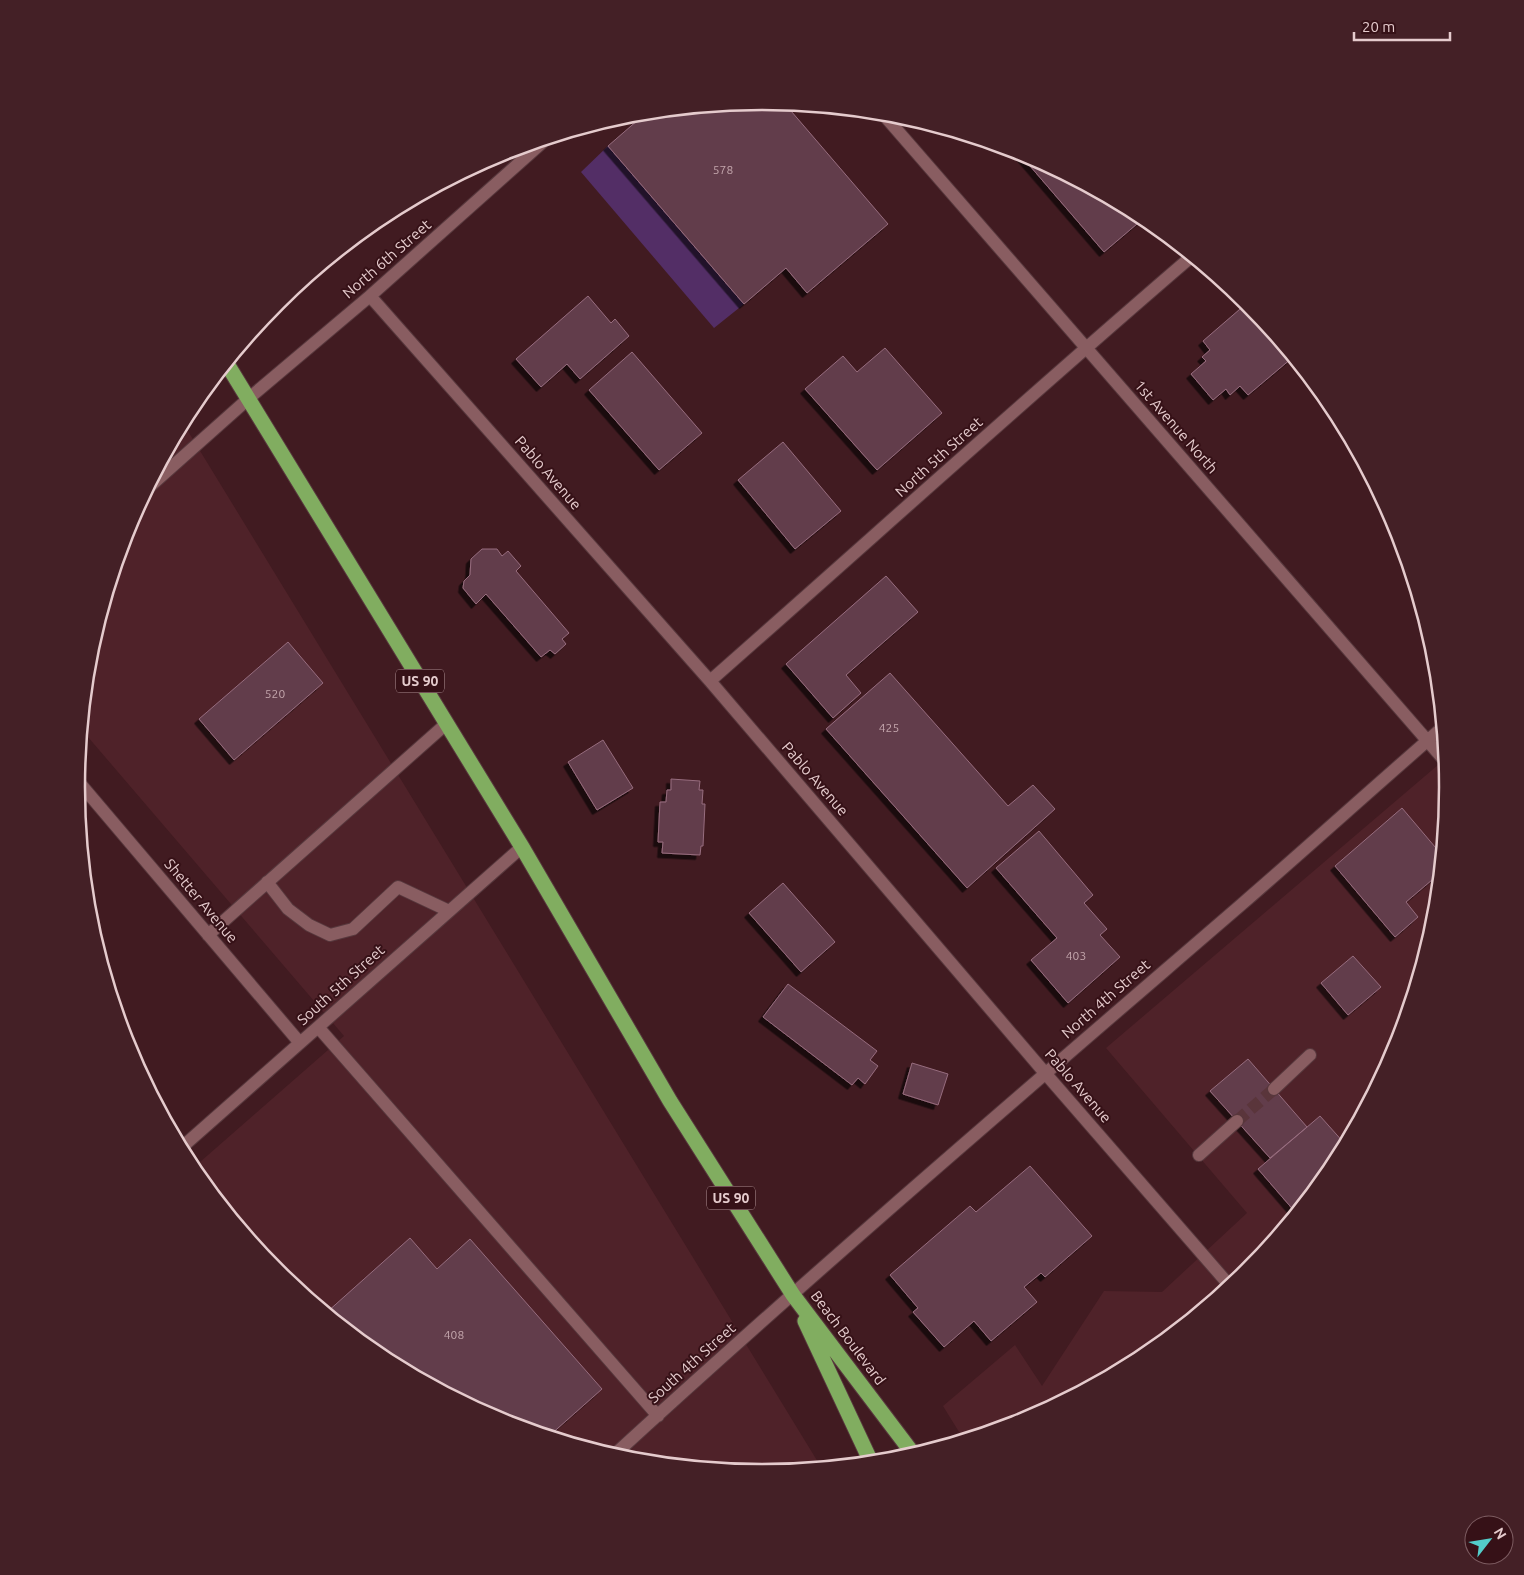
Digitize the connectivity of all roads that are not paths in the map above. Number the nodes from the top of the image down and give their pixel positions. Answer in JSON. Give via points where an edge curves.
{"nodes":[{"id":1,"x":892,"y":124,"type":"edge"},
{"id":2,"x":534,"y":150,"type":"edge"},
{"id":3,"x":1187,"y":261,"type":"edge"},
{"id":4,"x":370,"y":296,"type":"junction"},
{"id":5,"x":1086,"y":348,"type":"junction"},
{"id":6,"x":230,"y":369,"type":"edge"},
{"id":7,"x":248,"y":399,"type":"junction"},
{"id":8,"x":161,"y":476,"type":"edge"},
{"id":9,"x":710,"y":681,"type":"junction"},
{"id":10,"x":446,"y":724,"type":"junction"},
{"id":11,"x":1437,"y":733,"type":"edge"},
{"id":12,"x":1428,"y":741,"type":"junction"},
{"id":13,"x":1438,"y":753,"type":"edge"},
{"id":14,"x":85,"y":790,"type":"edge"},
{"id":15,"x":522,"y":847,"type":"junction"},
{"id":16,"x":267,"y":882,"type":"junction"},
{"id":17,"x":449,"y":911,"type":"junction"},
{"id":18,"x":208,"y":935,"type":"junction"},
{"id":19,"x":318,"y":1027,"type":"junction"},
{"id":20,"x":300,"y":1043,"type":"junction"},
{"id":21,"x":1310,"y":1055,"type":"dead end"},
{"id":22,"x":1045,"y":1073,"type":"junction"},
{"id":23,"x":1274,"y":1089,"type":"tunnel mouth"},
{"id":24,"x":1237,"y":1121,"type":"tunnel mouth"},
{"id":25,"x":186,"y":1143,"type":"edge"},
{"id":26,"x":1199,"y":1156,"type":"dead end"},
{"id":27,"x":1225,"y":1280,"type":"edge"},
{"id":28,"x":793,"y":1295,"type":"junction"},
{"id":29,"x":658,"y":1416,"type":"junction"},
{"id":30,"x":909,"y":1447,"type":"edge"},
{"id":31,"x":621,"y":1449,"type":"edge"},
{"id":32,"x":868,"y":1456,"type":"edge"}],
"edges":[{"from":1,"to":5,"type":"street","name":"1st Avenue North"},
{"from":2,"to":4,"type":"street","name":"North 6th Street"},
{"from":3,"to":5,"type":"street","name":"North 5th Street"},
{"from":4,"to":7,"type":"street","name":"North 6th Street"},
{"from":4,"to":9,"type":"street","name":"Pablo Avenue"},
{"from":5,"to":9,"type":"street","name":"North 5th Street"},
{"from":5,"to":12,"type":"street","name":"1st Avenue North"},
{"from":6,"to":7,"type":"highway","number":"US 90"},
{"from":7,"to":8,"type":"street","name":"North 6th Street"},
{"from":7,"to":10,"type":"highway","number":"US 90"},
{"from":9,"to":22,"type":"street","name":"Pablo Avenue"},
{"from":10,"to":15,"type":"highway","number":"US 90"},
{"from":10,"to":16,"type":"street"},
{"from":11,"to":12,"type":"street","name":"North 4th Street"},
{"from":12,"to":13,"type":"street","name":"1st Avenue North"},
{"from":12,"to":22,"type":"street","name":"North 4th Street"},
{"from":14,"to":18,"type":"street","name":"Shetter Avenue"},
{"from":15,"to":17,"type":"street","name":"South 5th Street"},
{"from":15,"to":28,"type":"highway","number":"US 90","via":[[670,1101]]},
{"from":16,"to":17,"type":"street","via":[[288,909],[309,925],[330,935],[354,928],[398,887]]},
{"from":16,"to":18,"type":"street"},
{"from":17,"to":19,"type":"street","name":"South 5th Street"},
{"from":18,"to":20,"type":"street","name":"Shetter Avenue"},
{"from":19,"to":20,"type":"street","name":"South 5th Street"},
{"from":19,"to":29,"type":"street"},
{"from":20,"to":25,"type":"street","name":"South 5th Street"},
{"from":21,"to":23,"type":"street"},
{"from":22,"to":27,"type":"street","name":"Pablo Avenue"},
{"from":22,"to":28,"type":"street","name":"North 4th Street"},
{"from":24,"to":26,"type":"street"},
{"from":28,"to":29,"type":"street","name":"South 4th Street"},
{"from":28,"to":30,"type":"highway","name":"Beach Boulevard","number":"US 90"},
{"from":28,"to":32,"type":"highway","name":"Beach Boulevard","number":"US 90"},
{"from":29,"to":31,"type":"street","name":"South 4th Street"}]}
